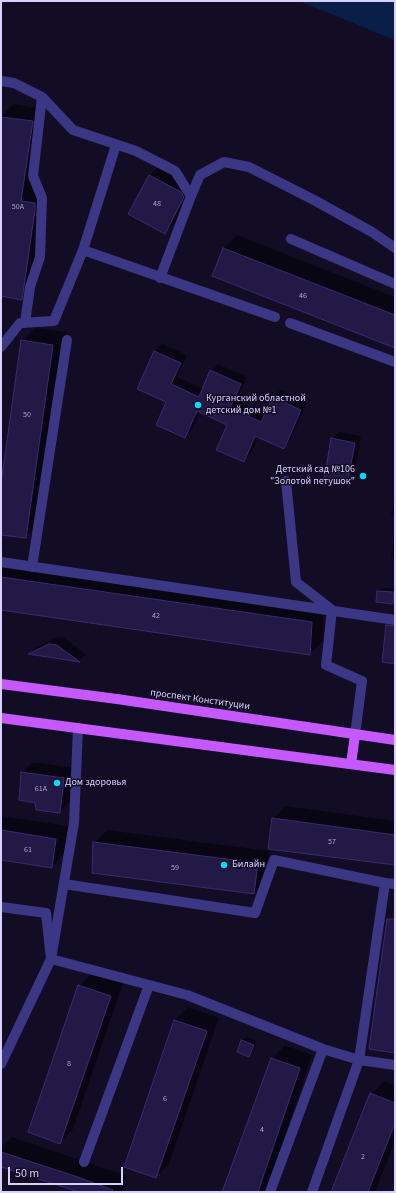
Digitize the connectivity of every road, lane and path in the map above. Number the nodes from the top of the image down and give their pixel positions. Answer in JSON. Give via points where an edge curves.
{"nodes":[{"id":1,"x":1,"y":81,"type":"edge"},
{"id":2,"x":42,"y":97,"type":"junction"},
{"id":3,"x":116,"y":145,"type":"junction"},
{"id":4,"x":191,"y":196,"type":"junction"},
{"id":5,"x":291,"y":239,"type":"dead end"},
{"id":6,"x":395,"y":248,"type":"edge"},
{"id":7,"x":83,"y":250,"type":"junction"},
{"id":8,"x":160,"y":278,"type":"junction"},
{"id":9,"x":395,"y":284,"type":"edge"},
{"id":10,"x":275,"y":317,"type":"dead end"},
{"id":11,"x":24,"y":323,"type":"junction"},
{"id":12,"x":290,"y":323,"type":"dead end"},
{"id":13,"x":68,"y":340,"type":"dead end"},
{"id":14,"x":1,"y":347,"type":"edge"},
{"id":15,"x":395,"y":362,"type":"edge"},
{"id":16,"x":286,"y":481,"type":"dead end"},
{"id":17,"x":1,"y":562,"type":"edge"},
{"id":18,"x":32,"y":567,"type":"junction"},
{"id":19,"x":332,"y":610,"type":"junction"},
{"id":20,"x":395,"y":620,"type":"edge"},
{"id":21,"x":1,"y":684,"type":"edge"},
{"id":22,"x":1,"y":718,"type":"edge"},
{"id":23,"x":78,"y":728,"type":"junction"},
{"id":24,"x":355,"y":735,"type":"junction"},
{"id":25,"x":395,"y":740,"type":"edge"},
{"id":26,"x":351,"y":764,"type":"junction"},
{"id":27,"x":395,"y":770,"type":"edge"},
{"id":28,"x":64,"y":884,"type":"junction"},
{"id":29,"x":390,"y":884,"type":"edge"},
{"id":30,"x":1,"y":907,"type":"edge"},
{"id":31,"x":51,"y":960,"type":"junction"},
{"id":32,"x":149,"y":985,"type":"junction"},
{"id":33,"x":323,"y":1049,"type":"junction"},
{"id":34,"x":359,"y":1060,"type":"junction"},
{"id":35,"x":1,"y":1064,"type":"edge"},
{"id":36,"x":395,"y":1064,"type":"edge"},
{"id":37,"x":84,"y":1162,"type":"dead end"},
{"id":38,"x":270,"y":1192,"type":"edge"},
{"id":39,"x":312,"y":1192,"type":"edge"}],
"edges":[{"from":1,"to":2,"type":"lane","via":[[14,83]]},
{"from":2,"to":3,"type":"lane","via":[[72,130]]},
{"from":2,"to":11,"type":"lane","via":[[33,176],[42,198],[40,257],[30,287]]},
{"from":3,"to":4,"type":"lane","via":[[136,151],[175,171]]},
{"from":3,"to":7,"type":"lane"},
{"from":4,"to":6,"type":"lane","via":[[200,175],[224,162],[248,167],[312,198]]},
{"from":4,"to":8,"type":"lane"},
{"from":5,"to":9,"type":"lane"},
{"from":7,"to":8,"type":"lane"},
{"from":7,"to":11,"type":"lane","via":[[54,321]]},
{"from":8,"to":10,"type":"lane"},
{"from":11,"to":14,"type":"lane","via":[[20,323]]},
{"from":12,"to":15,"type":"lane"},
{"from":13,"to":18,"type":"lane"},
{"from":16,"to":19,"type":"lane","via":[[296,582]]},
{"from":17,"to":18,"type":"lane"},
{"from":18,"to":19,"type":"lane"},
{"from":19,"to":20,"type":"lane"},
{"from":19,"to":24,"type":"lane","via":[[326,665],[362,681]]},
{"from":21,"to":24,"type":"main road","name":"проспект Конституции"},
{"from":22,"to":23,"type":"main road"},
{"from":23,"to":26,"type":"main road"},
{"from":23,"to":28,"type":"lane","via":[[74,823]]},
{"from":24,"to":25,"type":"main road","name":"проспект Конституции"},
{"from":24,"to":26,"type":"main road"},
{"from":26,"to":27,"type":"main road"},
{"from":28,"to":29,"type":"lane","via":[[255,913],[274,860]]},
{"from":28,"to":31,"type":"lane"},
{"from":29,"to":34,"type":"lane"},
{"from":30,"to":31,"type":"lane","via":[[46,913]]},
{"from":31,"to":32,"type":"lane"},
{"from":31,"to":35,"type":"lane"},
{"from":32,"to":33,"type":"lane","via":[[187,995]]},
{"from":32,"to":37,"type":"lane"},
{"from":33,"to":34,"type":"lane"},
{"from":33,"to":38,"type":"lane"},
{"from":34,"to":36,"type":"lane"},
{"from":34,"to":39,"type":"lane"}]}
